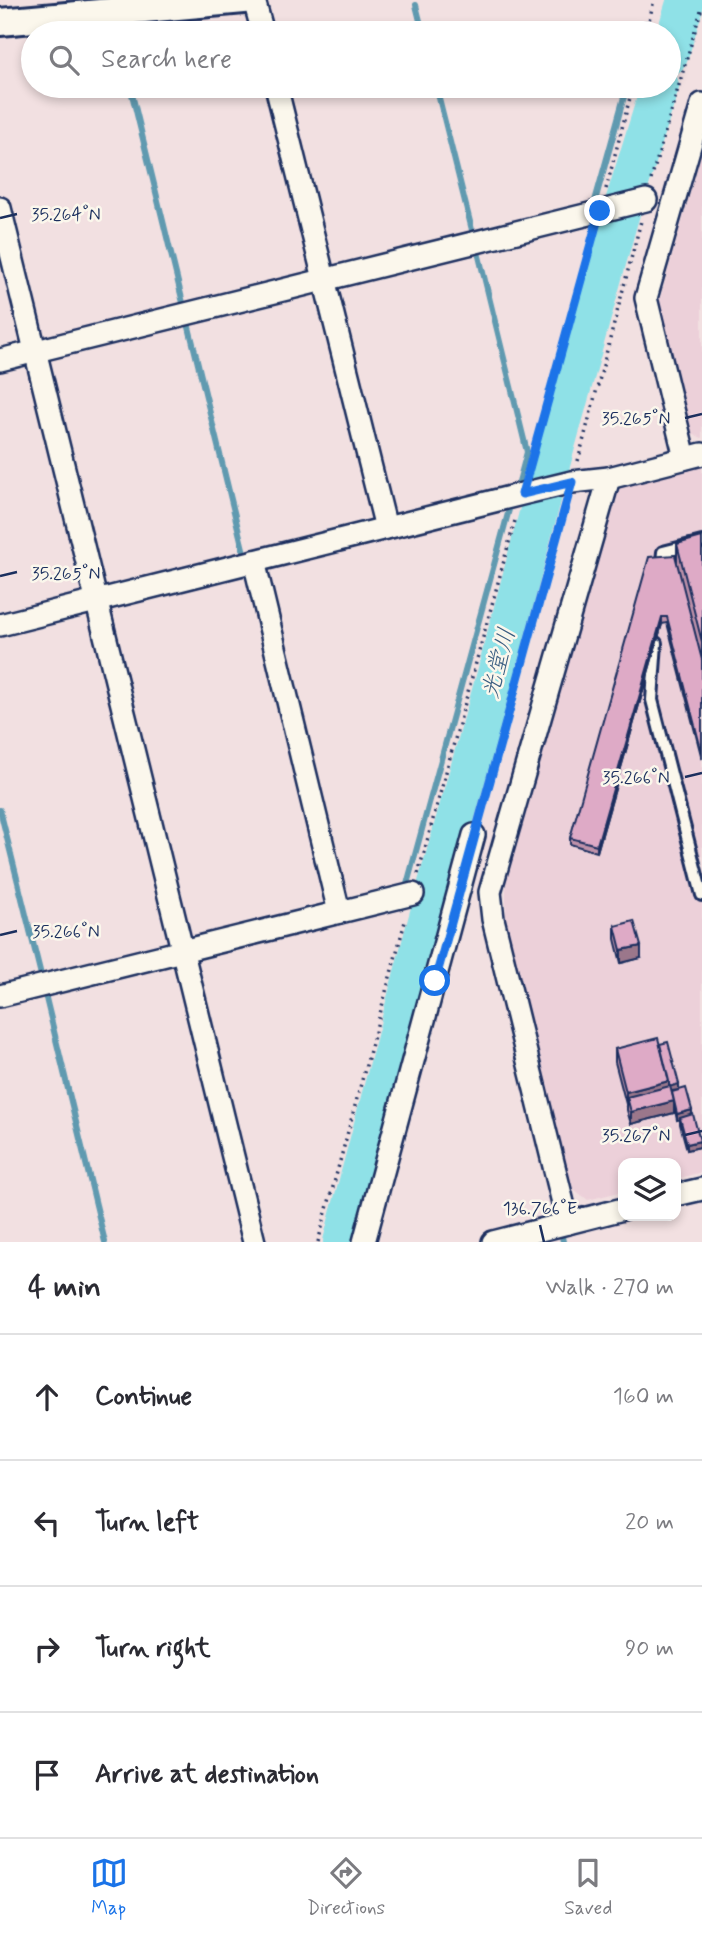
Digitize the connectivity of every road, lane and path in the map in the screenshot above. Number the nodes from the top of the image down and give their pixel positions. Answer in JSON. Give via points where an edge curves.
{"nodes":[{"id":1,"x":244,"y":0,"type":"edge"},
{"id":2,"x":254,"y":0,"type":"edge"},
{"id":3,"x":654,"y":0,"type":"edge"},
{"id":4,"x":702,"y":7,"type":"edge"},
{"id":5,"x":260,"y":21,"type":"edge"},
{"id":6,"x":649,"y":21,"type":"edge"},
{"id":7,"x":0,"y":22,"type":"edge"},
{"id":8,"x":681,"y":79,"type":"edge"},
{"id":9,"x":279,"y":98,"type":"edge"},
{"id":10,"x":630,"y":98,"type":"edge"},
{"id":11,"x":676,"y":98,"type":"edge"},
{"id":12,"x":702,"y":104,"type":"edge"},
{"id":13,"x":646,"y":200,"type":"junction"},
{"id":14,"x":0,"y":208,"type":"edge"},
{"id":15,"x":600,"y":211,"type":"junction"},
{"id":16,"x":324,"y":280,"type":"junction"},
{"id":17,"x":35,"y":351,"type":"junction"},
{"id":18,"x":0,"y":360,"type":"edge"},
{"id":19,"x":693,"y":456,"type":"edge"},
{"id":20,"x":609,"y":478,"type":"junction"},
{"id":21,"x":572,"y":482,"type":"junction"},
{"id":22,"x":522,"y":494,"type":"junction"},
{"id":23,"x":386,"y":528,"type":"junction"},
{"id":24,"x":702,"y":542,"type":"edge"},
{"id":25,"x":254,"y":561,"type":"junction"},
{"id":26,"x":662,"y":562,"type":"edge"},
{"id":27,"x":97,"y":601,"type":"junction"},
{"id":28,"x":0,"y":625,"type":"edge"},
{"id":29,"x":656,"y":643,"type":"edge"},
{"id":30,"x":474,"y":835,"type":"joint"},
{"id":31,"x":413,"y":894,"type":"junction"},
{"id":32,"x":702,"y":895,"type":"edge"},
{"id":33,"x":339,"y":912,"type":"junction"},
{"id":34,"x":183,"y":951,"type":"junction"},
{"id":35,"x":0,"y":996,"type":"edge"},
{"id":36,"x":702,"y":1189,"type":"edge"},
{"id":37,"x":681,"y":1194,"type":"edge"},
{"id":38,"x":618,"y":1210,"type":"edge"},
{"id":39,"x":568,"y":1223,"type":"junction"},
{"id":40,"x":254,"y":1242,"type":"edge"},
{"id":41,"x":318,"y":1242,"type":"edge"},
{"id":42,"x":364,"y":1242,"type":"edge"},
{"id":43,"x":493,"y":1242,"type":"edge"}],
"edges":[{"from":1,"to":7,"type":"street"},
{"from":2,"to":5,"type":"street"},
{"from":3,"to":6,"type":"path"},
{"from":4,"to":8,"type":"path"},
{"from":9,"to":16,"type":"street"},
{"from":10,"to":15,"type":"path"},
{"from":11,"to":13,"type":"path"},
{"from":12,"to":19,"type":"street","via":[[646,298]]},
{"from":13,"to":15,"type":"street"},
{"from":13,"to":21,"type":"path"},
{"from":14,"to":17,"type":"street"},
{"from":15,"to":16,"type":"street"},
{"from":15,"to":22,"type":"path"},
{"from":16,"to":17,"type":"street"},
{"from":16,"to":23,"type":"street"},
{"from":17,"to":18,"type":"street"},
{"from":17,"to":27,"type":"street"},
{"from":19,"to":20,"type":"street"},
{"from":20,"to":21,"type":"street"},
{"from":20,"to":39,"type":"street","via":[[491,892],[493,919]]},
{"from":21,"to":22,"type":"street"},
{"from":21,"to":30,"type":"path"},
{"from":22,"to":23,"type":"street"},
{"from":22,"to":31,"type":"path"},
{"from":23,"to":25,"type":"street"},
{"from":24,"to":26,"type":"lane","via":[[663,552]]},
{"from":25,"to":27,"type":"street"},
{"from":25,"to":33,"type":"street"},
{"from":27,"to":28,"type":"street"},
{"from":27,"to":34,"type":"street"},
{"from":29,"to":32,"type":"lane","via":[[652,700]]},
{"from":30,"to":42,"type":"street"},
{"from":31,"to":33,"type":"street"},
{"from":31,"to":41,"type":"path"},
{"from":33,"to":34,"type":"street"},
{"from":34,"to":35,"type":"street"},
{"from":34,"to":40,"type":"street"},
{"from":36,"to":37,"type":"street"},
{"from":38,"to":39,"type":"street"},
{"from":39,"to":43,"type":"street"}]}
